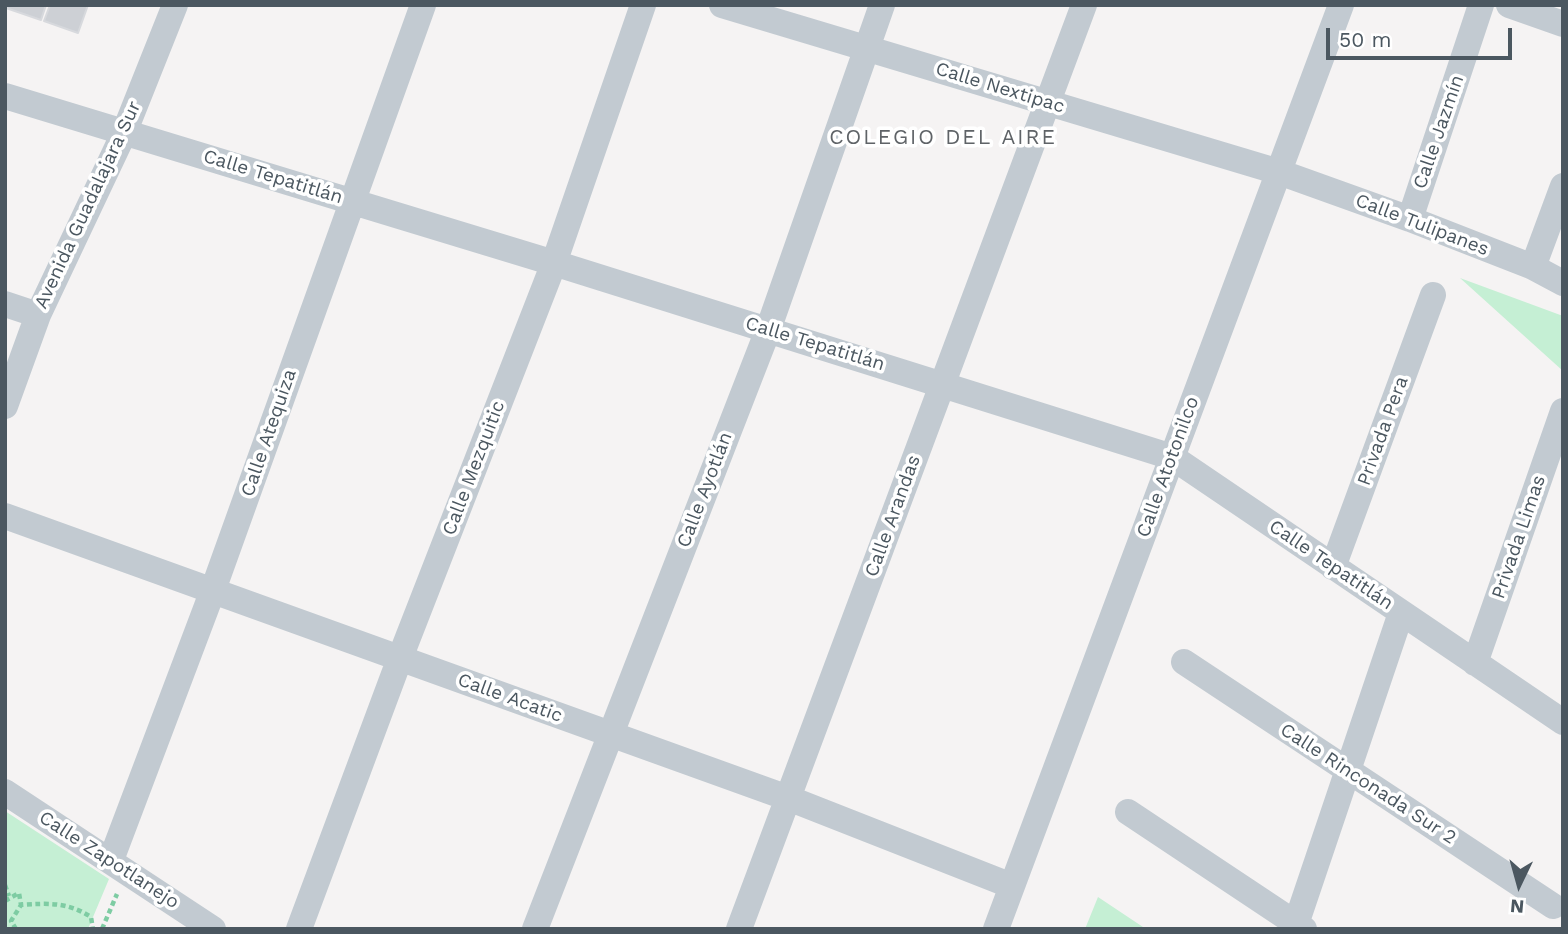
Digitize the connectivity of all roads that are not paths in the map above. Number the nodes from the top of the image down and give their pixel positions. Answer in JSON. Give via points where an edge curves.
{"nodes":[{"id":1,"x":175,"y":5,"type":"edge"},
{"id":2,"x":423,"y":5,"type":"edge"},
{"id":3,"x":643,"y":5,"type":"edge"},
{"id":4,"x":722,"y":5,"type":"edge"},
{"id":5,"x":882,"y":5,"type":"edge"},
{"id":6,"x":1084,"y":5,"type":"edge"},
{"id":7,"x":1341,"y":5,"type":"edge"},
{"id":8,"x":1481,"y":5,"type":"edge"},
{"id":9,"x":1509,"y":5,"type":"edge"},
{"id":10,"x":1563,"y":24,"type":"edge"},
{"id":11,"x":867,"y":49,"type":"junction"},
{"id":12,"x":5,"y":96,"type":"edge"},
{"id":13,"x":1048,"y":103,"type":"junction"},
{"id":14,"x":124,"y":132,"type":"junction"},
{"id":15,"x":1279,"y":172,"type":"junction"},
{"id":16,"x":1563,"y":186,"type":"edge"},
{"id":17,"x":351,"y":201,"type":"junction"},
{"id":18,"x":1410,"y":219,"type":"junction"},
{"id":19,"x":554,"y":263,"type":"junction"},
{"id":20,"x":1534,"y":268,"type":"junction"},
{"id":21,"x":1563,"y":283,"type":"edge"},
{"id":22,"x":1433,"y":295,"type":"dead end"},
{"id":23,"x":5,"y":304,"type":"edge"},
{"id":24,"x":38,"y":315,"type":"junction"},
{"id":25,"x":768,"y":330,"type":"junction"},
{"id":26,"x":942,"y":384,"type":"junction"},
{"id":27,"x":5,"y":407,"type":"edge"},
{"id":28,"x":1563,"y":411,"type":"edge"},
{"id":29,"x":1172,"y":457,"type":"junction"},
{"id":30,"x":5,"y":516,"type":"edge"},
{"id":31,"x":1333,"y":567,"type":"junction"},
{"id":32,"x":213,"y":590,"type":"junction"},
{"id":33,"x":1401,"y":613,"type":"junction"},
{"id":34,"x":400,"y":658,"type":"junction"},
{"id":35,"x":1184,"y":662,"type":"dead end"},
{"id":36,"x":1475,"y":663,"type":"junction"},
{"id":37,"x":1563,"y":722,"type":"edge"},
{"id":38,"x":610,"y":734,"type":"junction"},
{"id":39,"x":1348,"y":771,"type":"junction"},
{"id":40,"x":5,"y":792,"type":"edge"},
{"id":41,"x":788,"y":798,"type":"junction"},
{"id":42,"x":1128,"y":812,"type":"dead end"},
{"id":43,"x":119,"y":865,"type":"junction"},
{"id":44,"x":1012,"y":886,"type":"junction"},
{"id":45,"x":1553,"y":906,"type":"dead end"},
{"id":46,"x":1300,"y":926,"type":"edge"},
{"id":47,"x":212,"y":929,"type":"edge"},
{"id":48,"x":299,"y":929,"type":"edge"},
{"id":49,"x":536,"y":929,"type":"edge"},
{"id":50,"x":739,"y":929,"type":"edge"},
{"id":51,"x":996,"y":929,"type":"edge"}],
"edges":[{"from":1,"to":14,"type":"street","name":"Avenida Guadalajara Sur"},
{"from":2,"to":17,"type":"street","name":"Calle Atequiza"},
{"from":3,"to":19,"type":"street","name":"Calle Mezquitic"},
{"from":4,"to":11,"type":"street","name":"Calle Nextipac"},
{"from":5,"to":11,"type":"street","name":"Calle Ayotlán"},
{"from":6,"to":13,"type":"street","name":"Calle Arandas"},
{"from":7,"to":15,"type":"street","name":"Calle Atotonilco"},
{"from":8,"to":18,"type":"street","name":"Calle Jazmín"},
{"from":9,"to":10,"type":"street"},
{"from":11,"to":13,"type":"street","name":"Calle Nextipac"},
{"from":11,"to":25,"type":"street","name":"Calle Ayotlán"},
{"from":12,"to":14,"type":"street","name":"Calle Tepatitlán"},
{"from":13,"to":15,"type":"street","name":"Calle Nextipac"},
{"from":13,"to":26,"type":"street","name":"Calle Arandas"},
{"from":14,"to":17,"type":"street","name":"Calle Tepatitlán"},
{"from":14,"to":24,"type":"street","name":"Avenida Guadalajara Sur"},
{"from":15,"to":18,"type":"street","name":"Calle Tulipanes"},
{"from":15,"to":29,"type":"street","name":"Calle Atotonilco"},
{"from":16,"to":20,"type":"street"},
{"from":17,"to":19,"type":"street","name":"Calle Tepatitlán"},
{"from":17,"to":32,"type":"street","name":"Calle Atequiza"},
{"from":18,"to":20,"type":"street","name":"Calle Tulipanes"},
{"from":19,"to":25,"type":"street","name":"Calle Tepatitlán"},
{"from":19,"to":34,"type":"street","name":"Calle Mezquitic"},
{"from":20,"to":21,"type":"street","name":"Calle Tulipanes"},
{"from":22,"to":31,"type":"street","name":"Privada Pera"},
{"from":23,"to":24,"type":"street"},
{"from":24,"to":27,"type":"street","name":"Avenida Guadalajara Sur"},
{"from":25,"to":26,"type":"street","name":"Calle Tepatitlán"},
{"from":25,"to":38,"type":"street","name":"Calle Ayotlán"},
{"from":26,"to":29,"type":"street","name":"Calle Tepatitlán"},
{"from":26,"to":41,"type":"street","name":"Calle Arandas"},
{"from":28,"to":36,"type":"street","name":"Privada Limas"},
{"from":29,"to":31,"type":"street","name":"Calle Tepatitlán"},
{"from":29,"to":44,"type":"street","name":"Calle Atotonilco"},
{"from":30,"to":32,"type":"street","name":"Calle Acatic"},
{"from":31,"to":33,"type":"street","name":"Calle Tepatitlán"},
{"from":32,"to":34,"type":"street","name":"Calle Acatic"},
{"from":32,"to":43,"type":"street","name":"Calle Atequiza"},
{"from":33,"to":36,"type":"street","name":"Calle Tepatitlán"},
{"from":33,"to":39,"type":"street"},
{"from":34,"to":38,"type":"street","name":"Calle Acatic"},
{"from":34,"to":48,"type":"street","name":"Calle Mezquitic"},
{"from":35,"to":39,"type":"street","name":"Calle Rinconada Sur 2"},
{"from":36,"to":37,"type":"street","name":"Calle Tepatitlán"},
{"from":38,"to":41,"type":"street","name":"Calle Acatic"},
{"from":38,"to":49,"type":"street","name":"Calle Ayotlán"},
{"from":39,"to":45,"type":"street","name":"Calle Rinconada Sur 2"},
{"from":39,"to":46,"type":"street"},
{"from":40,"to":43,"type":"street","name":"Calle Zapotlanejo"},
{"from":41,"to":44,"type":"street","name":"Calle Acatic"},
{"from":41,"to":50,"type":"street","name":"Calle Arandas"},
{"from":42,"to":46,"type":"street"},
{"from":43,"to":47,"type":"street","name":"Calle Zapotlanejo"},
{"from":44,"to":51,"type":"street","name":"Calle Atotonilco"}]}
